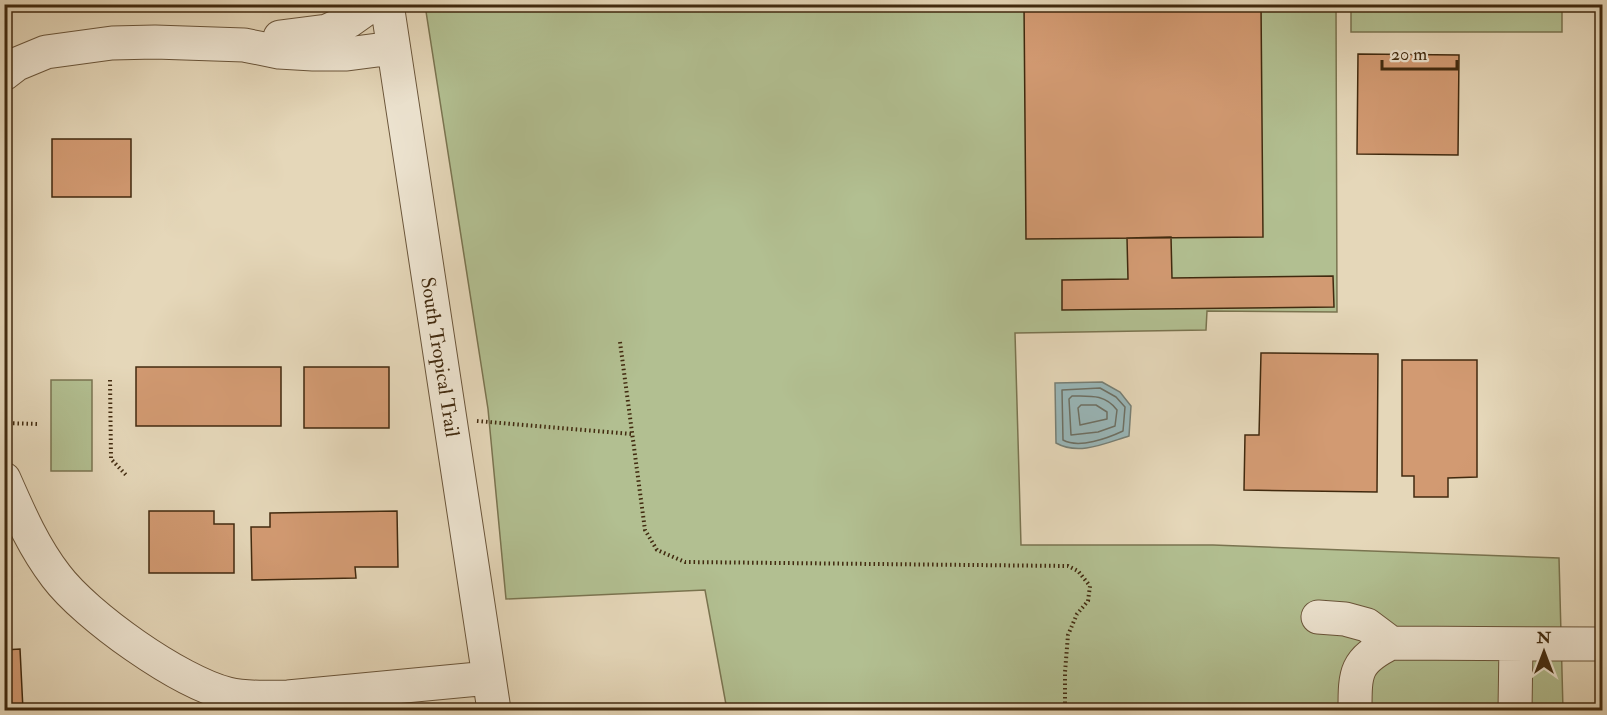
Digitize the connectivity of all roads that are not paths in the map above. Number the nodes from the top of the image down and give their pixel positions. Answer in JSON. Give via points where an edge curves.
{"nodes":[{"id":1,"x":373,"y":4,"type":"edge"},
{"id":2,"x":387,"y":4,"type":"edge"},
{"id":3,"x":244,"y":45,"type":"junction"},
{"id":4,"x":393,"y":48,"type":"junction"},
{"id":5,"x":4,"y":74,"type":"edge"},
{"id":6,"x":4,"y":479,"type":"edge"},
{"id":7,"x":1318,"y":617,"type":"dead end"},
{"id":8,"x":1391,"y":644,"type":"junction"},
{"id":9,"x":1516,"y":644,"type":"junction"},
{"id":10,"x":1602,"y":644,"type":"edge"},
{"id":11,"x":489,"y":678,"type":"junction"},
{"id":12,"x":494,"y":711,"type":"edge"},
{"id":13,"x":1355,"y":711,"type":"edge"},
{"id":14,"x":1515,"y":711,"type":"edge"}],
"edges":[{"from":1,"to":3,"type":"street","via":[[327,31]]},
{"from":2,"to":4,"type":"street","name":"South Tropical Trail"},
{"from":3,"to":4,"type":"street","via":[[313,54]]},
{"from":3,"to":5,"type":"street","via":[[112,43],[46,52]]},
{"from":4,"to":11,"type":"street","name":"South Tropical Trail"},
{"from":6,"to":11,"type":"street","via":[[29,534],[76,600],[186,677],[228,694],[257,697]]},
{"from":7,"to":8,"type":"street","via":[[1367,625]]},
{"from":8,"to":9,"type":"street"},
{"from":8,"to":13,"type":"street","via":[[1370,654],[1359,667]]},
{"from":9,"to":10,"type":"street"},
{"from":9,"to":14,"type":"street"},
{"from":11,"to":12,"type":"street","name":"South Tropical Trail"}]}
